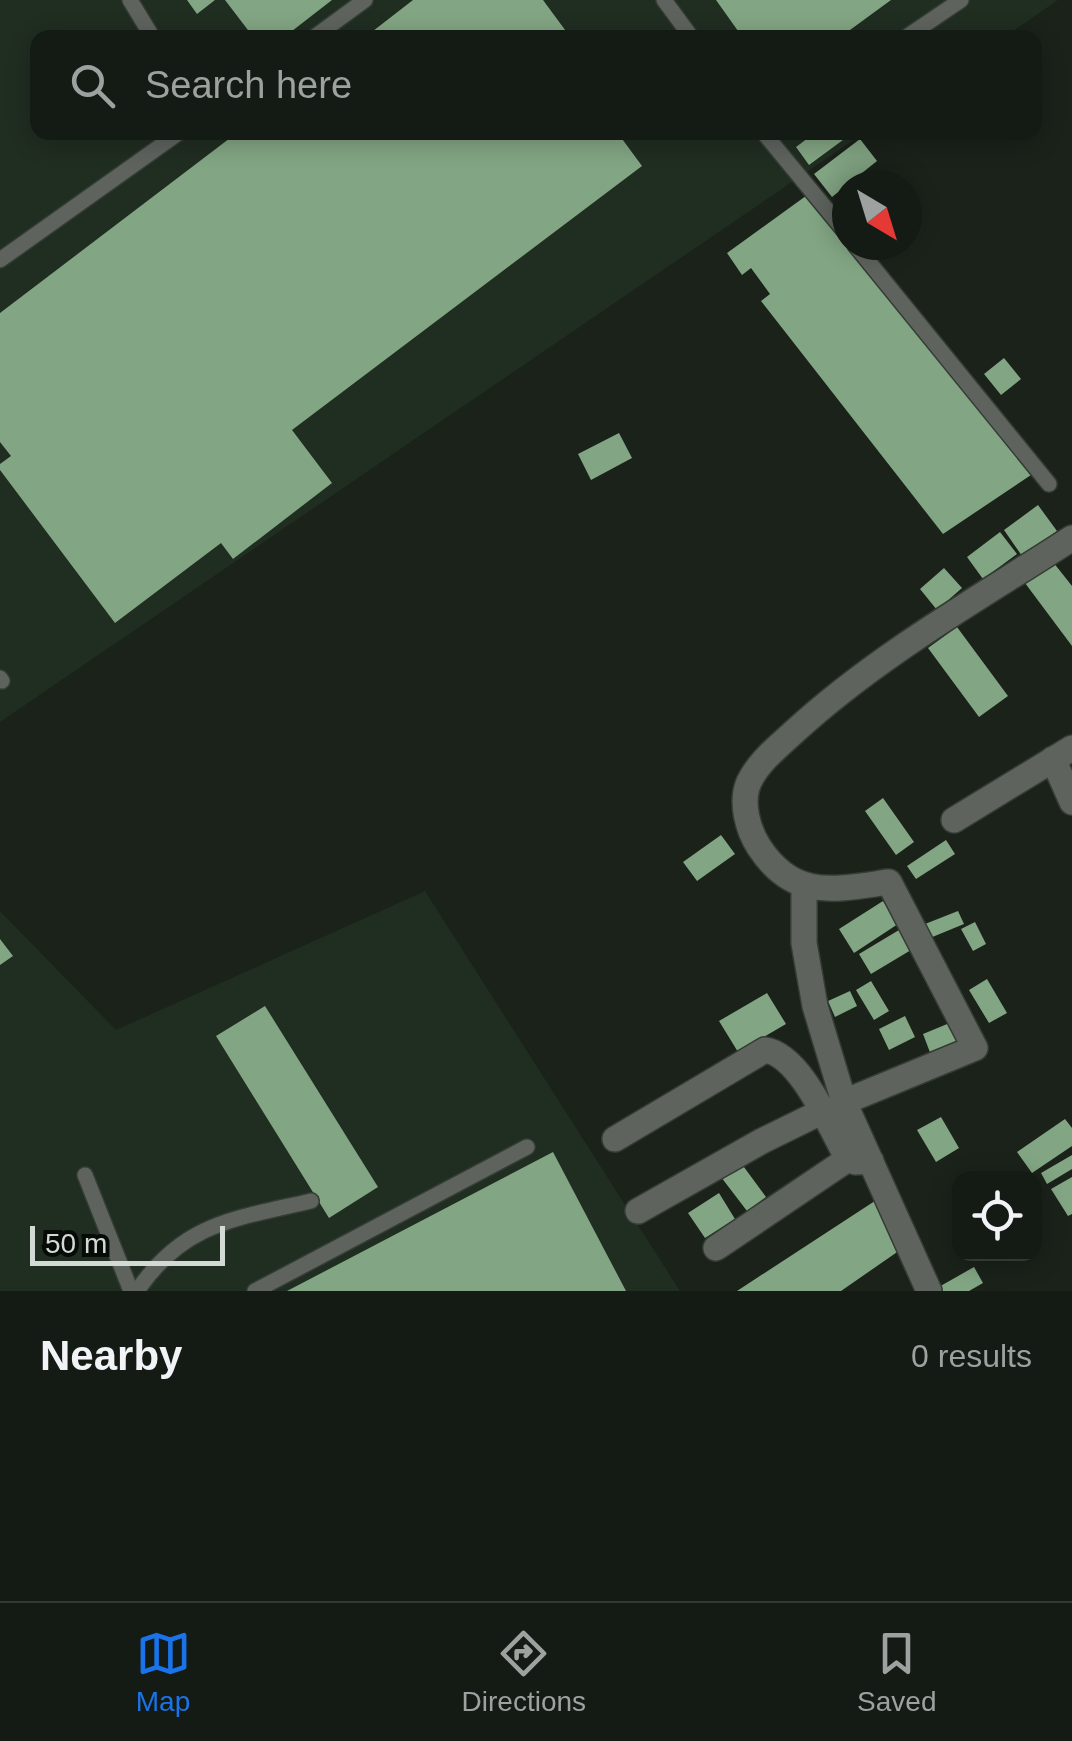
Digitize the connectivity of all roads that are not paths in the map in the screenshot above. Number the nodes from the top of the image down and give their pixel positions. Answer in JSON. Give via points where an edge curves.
{"nodes":[{"id":1,"x":130,"y":0,"type":"edge"},
{"id":2,"x":365,"y":0,"type":"edge"},
{"id":3,"x":664,"y":0,"type":"edge"},
{"id":4,"x":961,"y":0,"type":"edge"},
{"id":5,"x":148,"y":30,"type":"edge"},
{"id":6,"x":324,"y":30,"type":"edge"},
{"id":7,"x":686,"y":30,"type":"edge"},
{"id":8,"x":917,"y":30,"type":"edge"},
{"id":9,"x":169,"y":140,"type":"edge"},
{"id":10,"x":769,"y":140,"type":"edge"},
{"id":11,"x":832,"y":216,"type":"edge"},
{"id":12,"x":0,"y":260,"type":"edge"},
{"id":13,"x":868,"y":260,"type":"edge"},
{"id":14,"x":1049,"y":484,"type":"dead end"},
{"id":15,"x":1072,"y":538,"type":"edge"},
{"id":16,"x":1062,"y":754,"type":"edge"},
{"id":17,"x":1072,"y":802,"type":"edge"},
{"id":18,"x":954,"y":820,"type":"dead end"},
{"id":19,"x":804,"y":887,"type":"junction"},
{"id":20,"x":832,"y":1107,"type":"junction"},
{"id":21,"x":615,"y":1139,"type":"dead end"},
{"id":22,"x":527,"y":1147,"type":"dead end"},
{"id":23,"x":859,"y":1160,"type":"junction"},
{"id":24,"x":85,"y":1176,"type":"dead end"},
{"id":25,"x":311,"y":1200,"type":"dead end"},
{"id":26,"x":638,"y":1211,"type":"dead end"},
{"id":27,"x":716,"y":1248,"type":"dead end"},
{"id":28,"x":134,"y":1291,"type":"edge"},
{"id":29,"x":254,"y":1291,"type":"edge"},
{"id":30,"x":929,"y":1291,"type":"edge"}],
"edges":[{"from":1,"to":5,"type":"lane"},
{"from":2,"to":6,"type":"lane"},
{"from":3,"to":7,"type":"lane"},
{"from":4,"to":8,"type":"lane"},
{"from":9,"to":12,"type":"lane"},
{"from":10,"to":11,"type":"lane"},
{"from":13,"to":14,"type":"lane"},
{"from":15,"to":19,"type":"street","via":[[853,680],[767,756],[748,784],[744,810],[759,846]]},
{"from":16,"to":17,"type":"street"},
{"from":16,"to":18,"type":"street"},
{"from":19,"to":20,"type":"street","via":[[804,943]]},
{"from":19,"to":20,"type":"street","via":[[890,882],[975,1048]]},
{"from":20,"to":21,"type":"street","via":[[788,1059],[765,1050]]},
{"from":20,"to":23,"type":"street"},
{"from":20,"to":26,"type":"street"},
{"from":22,"to":29,"type":"lane"},
{"from":23,"to":27,"type":"street"},
{"from":23,"to":30,"type":"street"},
{"from":24,"to":28,"type":"lane"},
{"from":25,"to":28,"type":"lane","via":[[198,1232],[156,1263]]}]}
